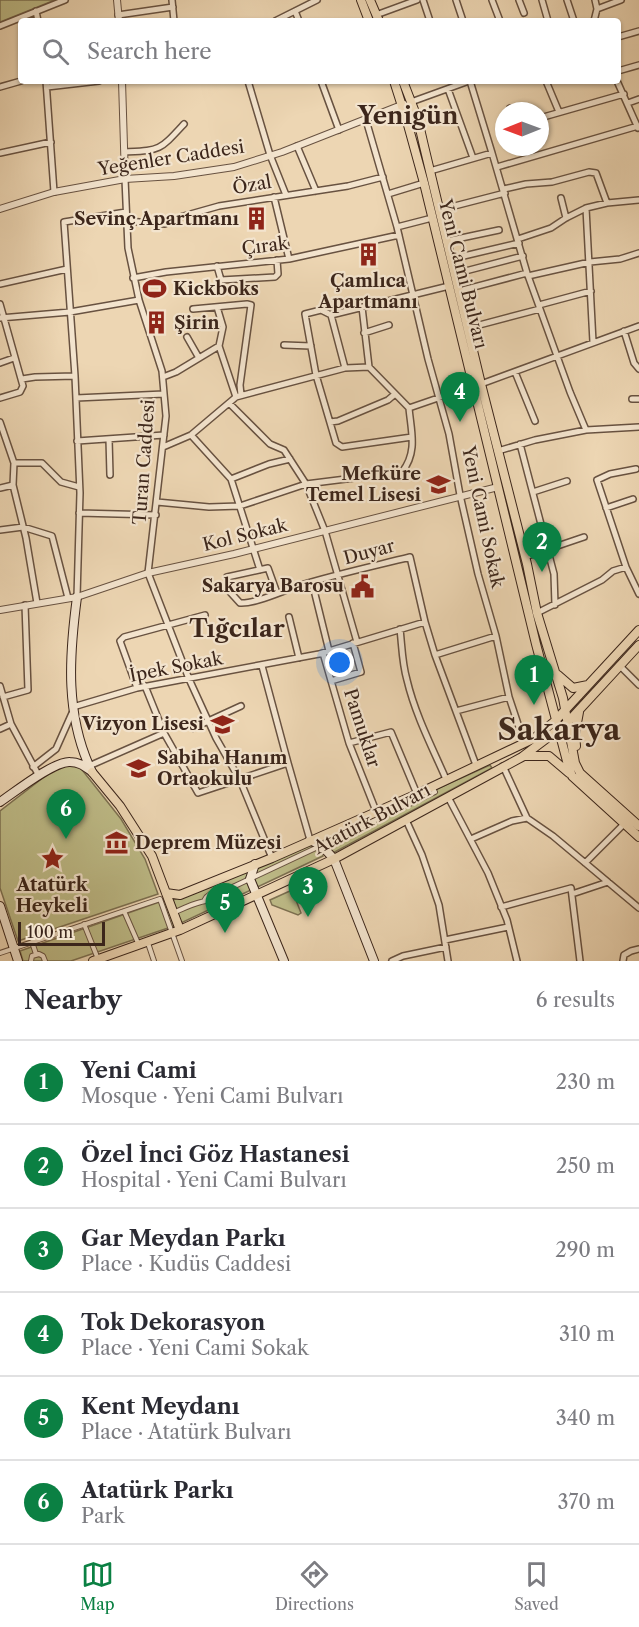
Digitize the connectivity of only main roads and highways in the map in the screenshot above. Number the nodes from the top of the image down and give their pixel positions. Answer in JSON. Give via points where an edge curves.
{"nodes":[{"id":1,"x":361,"y":0,"type":"edge"},
{"id":2,"x":370,"y":0,"type":"edge"},
{"id":3,"x":374,"y":18,"type":"edge"},
{"id":4,"x":375,"y":18,"type":"edge"},
{"id":5,"x":396,"y":84,"type":"edge"},
{"id":6,"x":404,"y":84,"type":"edge"},
{"id":7,"x":407,"y":103,"type":"junction"},
{"id":8,"x":477,"y":385,"type":"junction"},
{"id":9,"x":77,"y":597,"type":"road end"},
{"id":10,"x":639,"y":630,"type":"edge"},
{"id":11,"x":639,"y":645,"type":"edge"},
{"id":12,"x":557,"y":674,"type":"junction"},
{"id":13,"x":591,"y":683,"type":"junction"},
{"id":14,"x":553,"y":709,"type":"junction"},
{"id":15,"x":565,"y":710,"type":"junction"},
{"id":16,"x":579,"y":712,"type":"junction"},
{"id":17,"x":555,"y":721,"type":"junction"},
{"id":18,"x":567,"y":723,"type":"junction"},
{"id":19,"x":548,"y":728,"type":"junction"},
{"id":20,"x":558,"y":732,"type":"junction"},
{"id":21,"x":522,"y":757,"type":"junction"},
{"id":22,"x":91,"y":769,"type":"junction"},
{"id":23,"x":572,"y":776,"type":"junction"},
{"id":24,"x":590,"y":782,"type":"junction"},
{"id":25,"x":0,"y":802,"type":"edge"},
{"id":26,"x":639,"y":826,"type":"edge"},
{"id":27,"x":639,"y":837,"type":"edge"},
{"id":28,"x":310,"y":840,"type":"junction"},
{"id":29,"x":334,"y":859,"type":"junction"},
{"id":30,"x":255,"y":864,"type":"junction"},
{"id":31,"x":257,"y":895,"type":"junction"},
{"id":32,"x":167,"y":896,"type":"junction"},
{"id":33,"x":0,"y":906,"type":"edge"},
{"id":34,"x":176,"y":932,"type":"junction"},
{"id":35,"x":97,"y":960,"type":"edge"},
{"id":36,"x":18,"y":961,"type":"edge"},
{"id":37,"x":284,"y":961,"type":"edge"},
{"id":38,"x":374,"y":961,"type":"edge"}],
"edges":[{"from":1,"to":3,"type":"main road"},
{"from":2,"to":4,"type":"main road"},
{"from":5,"to":7,"type":"main road","name":"Yeni Cami Bulvarı"},
{"from":6,"to":7,"type":"main road","name":"Yeni Cami Bulvarı"},
{"from":7,"to":8,"type":"main road","name":"Yeni Cami Bulvarı","via":[[448,286]]},
{"from":7,"to":8,"type":"main road","name":"Yeni Cami Bulvarı","via":[[430,171],[468,328]]},
{"from":8,"to":12,"type":"main road","name":"Yeni Cami Bulvarı","via":[[498,451],[537,613]]},
{"from":8,"to":14,"type":"main road","name":"Yeni Cami Bulvarı"},
{"from":9,"to":22,"type":"main road","via":[[71,652],[73,709],[81,749]]},
{"from":10,"to":13,"type":"main road","name":"Atatürk Bulvarı"},
{"from":11,"to":16,"type":"main road","name":"Atatürk Bulvarı"},
{"from":12,"to":13,"type":"main road","via":[[573,688]]},
{"from":12,"to":15,"type":"main road","name":"Yeni Cami Bulvarı"},
{"from":13,"to":15,"type":"main road","name":"Atatürk Bulvarı"},
{"from":14,"to":17,"type":"main road","name":"Yeni Cami Bulvarı"},
{"from":14,"to":19,"type":"main road"},
{"from":15,"to":17,"type":"main road","name":"Atatürk Bulvarı"},
{"from":15,"to":18,"type":"main road","name":"Yeni Cami Bulvarı"},
{"from":16,"to":18,"type":"main road","name":"Atatürk Bulvarı"},
{"from":16,"to":24,"type":"main road","via":[[575,740]]},
{"from":17,"to":19,"type":"main road","name":"Atatürk Bulvarı"},
{"from":17,"to":20,"type":"main road","name":"Yeni Cami Bulvarı"},
{"from":18,"to":20,"type":"main road","name":"Atatürk Bulvarı"},
{"from":18,"to":24,"type":"main road","name":"Yeni Cami Bulvarı","via":[[575,763]]},
{"from":19,"to":28,"type":"main road","name":"Atatürk Bulvarı","via":[[433,789]]},
{"from":20,"to":21,"type":"main road","name":"Atatürk Bulvarı"},
{"from":20,"to":23,"type":"main road","name":"Yeni Cami Bulvarı"},
{"from":21,"to":23,"type":"main road","via":[[549,756]]},
{"from":21,"to":29,"type":"main road","name":"Atatürk Bulvarı"},
{"from":22,"to":25,"type":"main road","via":[[68,761],[54,766]]},
{"from":22,"to":32,"type":"main road","via":[[138,832]]},
{"from":23,"to":27,"type":"main road"},
{"from":24,"to":26,"type":"main road"},
{"from":28,"to":29,"type":"main road"},
{"from":28,"to":30,"type":"main road","name":"Atatürk Bulvarı"},
{"from":29,"to":31,"type":"main road","name":"Atatürk Bulvarı"},
{"from":29,"to":38,"type":"main road"},
{"from":30,"to":31,"type":"main road","via":[[250,880]]},
{"from":30,"to":32,"type":"main road","name":"Atatürk Bulvarı"},
{"from":31,"to":34,"type":"main road","name":"Atatürk Bulvarı"},
{"from":31,"to":37,"type":"main road"},
{"from":32,"to":34,"type":"main road"},
{"from":33,"to":36,"type":"main road","via":[[10,949]]},
{"from":34,"to":35,"type":"main road","name":"Atatürk Bulvarı"}]}
